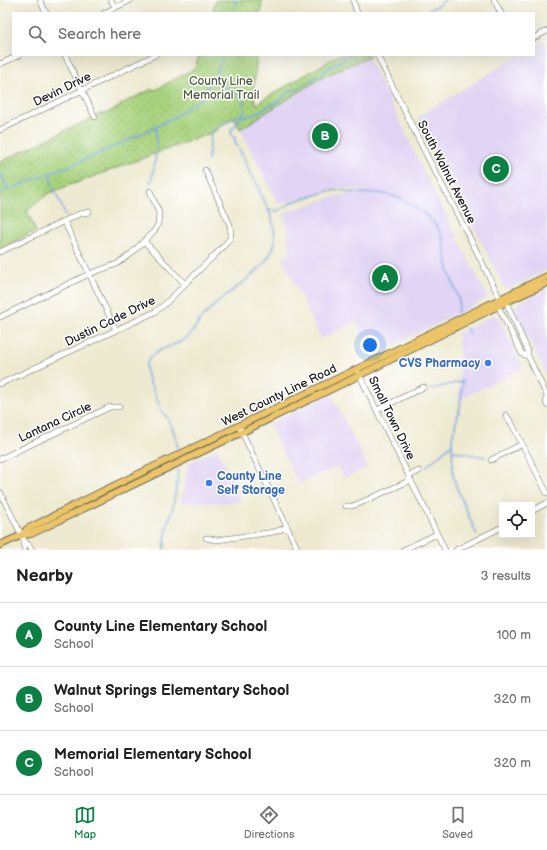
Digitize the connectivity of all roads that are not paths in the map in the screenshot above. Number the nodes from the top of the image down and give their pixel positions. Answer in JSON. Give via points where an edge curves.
{"nodes":[{"id":1,"x":40,"y":0,"type":"edge"},
{"id":2,"x":112,"y":0,"type":"edge"},
{"id":3,"x":131,"y":0,"type":"edge"},
{"id":4,"x":353,"y":0,"type":"edge"},
{"id":5,"x":494,"y":0,"type":"edge"},
{"id":6,"x":115,"y":7,"type":"junction"},
{"id":7,"x":46,"y":12,"type":"edge"},
{"id":8,"x":106,"y":12,"type":"edge"},
{"id":9,"x":357,"y":12,"type":"edge"},
{"id":10,"x":500,"y":12,"type":"edge"},
{"id":11,"x":547,"y":31,"type":"edge"},
{"id":12,"x":535,"y":37,"type":"edge"},
{"id":13,"x":18,"y":56,"type":"edge"},
{"id":14,"x":65,"y":56,"type":"edge"},
{"id":15,"x":153,"y":56,"type":"edge"},
{"id":16,"x":377,"y":56,"type":"edge"},
{"id":17,"x":0,"y":64,"type":"edge"},
{"id":18,"x":82,"y":90,"type":"junction"},
{"id":19,"x":95,"y":117,"type":"dead end"},
{"id":20,"x":0,"y":130,"type":"edge"},
{"id":21,"x":205,"y":170,"type":"dead end"},
{"id":22,"x":150,"y":191,"type":"dead end"},
{"id":23,"x":89,"y":212,"type":"dead end"},
{"id":24,"x":64,"y":221,"type":"junction"},
{"id":25,"x":144,"y":241,"type":"junction"},
{"id":26,"x":0,"y":252,"type":"edge"},
{"id":27,"x":89,"y":274,"type":"junction"},
{"id":28,"x":547,"y":276,"type":"edge"},
{"id":29,"x":547,"y":283,"type":"edge"},
{"id":30,"x":185,"y":284,"type":"junction"},
{"id":31,"x":503,"y":301,"type":"junction"},
{"id":32,"x":498,"y":306,"type":"junction"},
{"id":33,"x":0,"y":317,"type":"edge"},
{"id":34,"x":116,"y":330,"type":"junction"},
{"id":35,"x":528,"y":356,"type":"junction"},
{"id":36,"x":358,"y":372,"type":"junction"},
{"id":37,"x":0,"y":384,"type":"edge"},
{"id":38,"x":424,"y":387,"type":"dead end"},
{"id":39,"x":547,"y":396,"type":"edge"},
{"id":40,"x":547,"y":405,"type":"edge"},
{"id":41,"x":119,"y":407,"type":"dead end"},
{"id":42,"x":377,"y":410,"type":"junction"},
{"id":43,"x":506,"y":415,"type":"dead end"},
{"id":44,"x":238,"y":426,"type":"junction"},
{"id":45,"x":242,"y":432,"type":"junction"},
{"id":46,"x":522,"y":444,"type":"junction"},
{"id":47,"x":191,"y":452,"type":"junction"},
{"id":48,"x":0,"y":459,"type":"edge"},
{"id":49,"x":491,"y":460,"type":"dead end"},
{"id":50,"x":419,"y":471,"type":"dead end"},
{"id":51,"x":410,"y":478,"type":"junction"},
{"id":52,"x":0,"y":492,"type":"edge"},
{"id":53,"x":547,"y":493,"type":"edge"},
{"id":54,"x":547,"y":503,"type":"edge"},
{"id":55,"x":346,"y":506,"type":"dead end"},
{"id":56,"x":535,"y":509,"type":"edge"},
{"id":57,"x":287,"y":527,"type":"junction"},
{"id":58,"x":499,"y":528,"type":"edge"},
{"id":59,"x":437,"y":534,"type":"junction"},
{"id":60,"x":22,"y":535,"type":"junction"},
{"id":61,"x":206,"y":538,"type":"dead end"},
{"id":62,"x":25,"y":542,"type":"junction"},
{"id":63,"x":0,"y":545,"type":"edge"},
{"id":64,"x":25,"y":550,"type":"edge"},
{"id":65,"x":32,"y":550,"type":"edge"},
{"id":66,"x":298,"y":550,"type":"edge"},
{"id":67,"x":403,"y":550,"type":"edge"},
{"id":68,"x":445,"y":550,"type":"edge"},
{"id":69,"x":456,"y":550,"type":"edge"}],
"edges":[{"from":1,"to":7,"type":"street"},
{"from":2,"to":6,"type":"street"},
{"from":3,"to":6,"type":"street"},
{"from":4,"to":9,"type":"street"},
{"from":5,"to":10,"type":"street"},
{"from":6,"to":8,"type":"street"},
{"from":11,"to":12,"type":"street"},
{"from":13,"to":17,"type":"street"},
{"from":14,"to":18,"type":"street"},
{"from":15,"to":18,"type":"street","name":"Devin Drive"},
{"from":16,"to":31,"type":"street","name":"South Walnut Avenue"},
{"from":18,"to":19,"type":"street"},
{"from":18,"to":20,"type":"street","name":"Devin Drive"},
{"from":21,"to":30,"type":"street","name":"Dustin Cade Drive","via":[[230,224],[231,234],[224,246]]},
{"from":22,"to":25,"type":"street","via":[[158,210],[159,220],[155,230]]},
{"from":23,"to":24,"type":"street"},
{"from":24,"to":26,"type":"street"},
{"from":24,"to":27,"type":"street"},
{"from":25,"to":27,"type":"street","via":[[117,264]]},
{"from":25,"to":30,"type":"street"},
{"from":27,"to":33,"type":"street"},
{"from":27,"to":34,"type":"street"},
{"from":28,"to":31,"type":"main road","name":"West County Line Road"},
{"from":29,"to":31,"type":"main road","name":"West County Line Road"},
{"from":30,"to":34,"type":"street","name":"Dustin Cade Drive","via":[[160,309]]},
{"from":31,"to":32,"type":"main road","name":"West County Line Road"},
{"from":31,"to":35,"type":"street","name":"South Walnut Avenue","via":[[528,351]]},
{"from":31,"to":36,"type":"main road","name":"West County Line Road"},
{"from":32,"to":35,"type":"street","name":"South Walnut Avenue","via":[[522,354]]},
{"from":32,"to":36,"type":"main road","name":"West County Line Road"},
{"from":34,"to":37,"type":"street","name":"Dustin Cade Drive"},
{"from":35,"to":39,"type":"street","name":"South Walnut Avenue"},
{"from":36,"to":42,"type":"street","name":"Small Town Drive"},
{"from":36,"to":44,"type":"main road","name":"West County Line Road"},
{"from":36,"to":45,"type":"main road","name":"West County Line Road"},
{"from":38,"to":42,"type":"street"},
{"from":39,"to":40,"type":"street","name":"South Walnut Avenue"},
{"from":41,"to":48,"type":"street","name":"Lantana Circle","via":[[110,407]]},
{"from":42,"to":51,"type":"street","name":"Small Town Drive"},
{"from":43,"to":46,"type":"street"},
{"from":44,"to":45,"type":"street"},
{"from":44,"to":47,"type":"main road","name":"West County Line Road"},
{"from":45,"to":47,"type":"main road","name":"West County Line Road"},
{"from":45,"to":57,"type":"street"},
{"from":46,"to":49,"type":"street"},
{"from":46,"to":53,"type":"street"},
{"from":47,"to":60,"type":"main road","name":"West County Line Road","via":[[31,534]]},
{"from":50,"to":51,"type":"street","name":"Small Town Drive"},
{"from":51,"to":55,"type":"street","via":[[358,504]]},
{"from":51,"to":59,"type":"street","name":"Small Town Drive"},
{"from":52,"to":60,"type":"street"},
{"from":54,"to":56,"type":"street"},
{"from":57,"to":61,"type":"street","via":[[274,532],[217,540]]},
{"from":57,"to":66,"type":"street"},
{"from":58,"to":69,"type":"street"},
{"from":59,"to":67,"type":"street"},
{"from":59,"to":68,"type":"street","name":"Small Town Drive"},
{"from":60,"to":62,"type":"street"},
{"from":60,"to":63,"type":"main road","name":"West County Line Road"},
{"from":62,"to":64,"type":"street"},
{"from":62,"to":65,"type":"street"}]}
